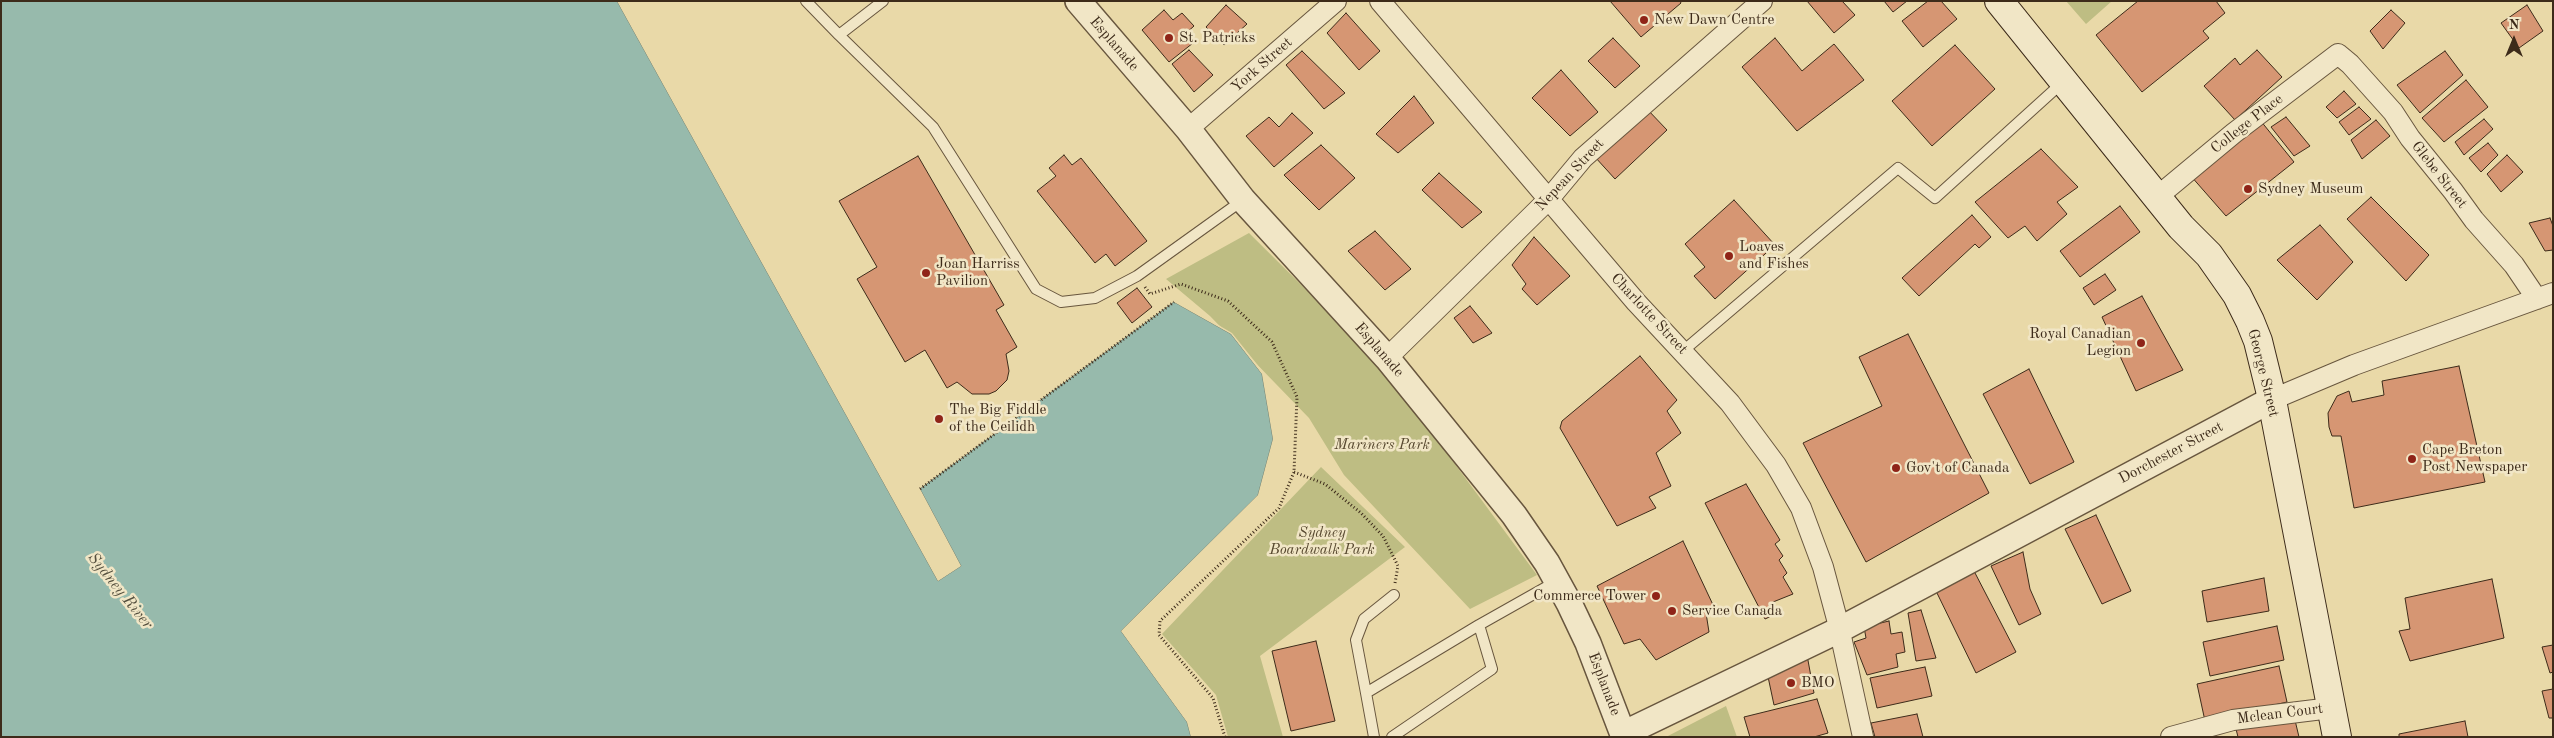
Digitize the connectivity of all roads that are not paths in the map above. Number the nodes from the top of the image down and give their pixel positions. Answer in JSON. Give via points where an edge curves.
{"nodes":[{"id":1,"x":806,"y":1,"type":"edge"},
{"id":2,"x":883,"y":1,"type":"edge"},
{"id":3,"x":1336,"y":1,"type":"edge"},
{"id":4,"x":1380,"y":1,"type":"edge"},
{"id":5,"x":1762,"y":1,"type":"edge"},
{"id":6,"x":1999,"y":1,"type":"edge"},
{"id":7,"x":1077,"y":3,"type":"edge"},
{"id":8,"x":839,"y":35,"type":"junction"},
{"id":9,"x":2338,"y":54,"type":"joint"},
{"id":10,"x":2064,"y":82,"type":"junction"},
{"id":11,"x":1188,"y":128,"type":"junction"},
{"id":12,"x":2157,"y":196,"type":"junction"},
{"id":13,"x":1243,"y":200,"type":"junction"},
{"id":14,"x":1548,"y":200,"type":"junction"},
{"id":15,"x":2545,"y":296,"type":"edge"},
{"id":16,"x":1683,"y":351,"type":"junction"},
{"id":17,"x":1386,"y":358,"type":"junction"},
{"id":18,"x":2271,"y":400,"type":"junction"},
{"id":19,"x":1558,"y":581,"type":"junction"},
{"id":20,"x":1394,"y":595,"type":"road end"},
{"id":21,"x":1479,"y":624,"type":"junction"},
{"id":22,"x":1839,"y":630,"type":"junction"},
{"id":23,"x":1366,"y":693,"type":"junction"},
{"id":24,"x":2331,"y":708,"type":"junction"},
{"id":25,"x":1623,"y":735,"type":"edge"},
{"id":26,"x":1374,"y":737,"type":"edge"},
{"id":27,"x":1392,"y":737,"type":"edge"},
{"id":28,"x":1863,"y":737,"type":"edge"},
{"id":29,"x":2171,"y":737,"type":"edge"},
{"id":30,"x":2337,"y":737,"type":"edge"}],
"edges":[{"from":1,"to":8,"type":"lane"},
{"from":2,"to":8,"type":"lane"},
{"from":3,"to":11,"type":"street","name":"York Street"},
{"from":4,"to":14,"type":"street","name":"Charlotte Street"},
{"from":5,"to":14,"type":"street","name":"Nepean Street","via":[[1583,158]]},
{"from":6,"to":10,"type":"main road","name":"George Street"},
{"from":7,"to":11,"type":"street","name":"Esplanade"},
{"from":8,"to":13,"type":"lane","via":[[933,127],[1036,289],[1061,302],[1094,298],[1137,276]]},
{"from":9,"to":12,"type":"street","name":"College Place"},
{"from":9,"to":15,"type":"street","name":"Glebe Street","via":[[2393,112],[2474,220]]},
{"from":10,"to":12,"type":"main road","name":"George Street"},
{"from":10,"to":16,"type":"lane","via":[[1935,198],[1898,168]]},
{"from":11,"to":13,"type":"street","name":"Esplanade"},
{"from":12,"to":18,"type":"main road","name":"George Street","via":[[2209,256],[2237,295],[2258,341]]},
{"from":13,"to":17,"type":"street","name":"Esplanade"},
{"from":14,"to":16,"type":"street","name":"Charlotte Street"},
{"from":14,"to":17,"type":"street","name":"Nepean Street"},
{"from":15,"to":18,"type":"street","name":"Dorchester Street","via":[[2354,365]]},
{"from":16,"to":22,"type":"street","name":"Charlotte Street","via":[[1730,403],[1776,465],[1797,500],[1823,568]]},
{"from":17,"to":19,"type":"street","name":"Esplanade","via":[[1503,500]]},
{"from":18,"to":22,"type":"street","name":"Dorchester Street"},
{"from":18,"to":24,"type":"main road","name":"George Street"},
{"from":19,"to":21,"type":"lane"},
{"from":19,"to":25,"type":"street","name":"Esplanade","via":[[1588,643]]},
{"from":20,"to":23,"type":"lane","via":[[1364,619],[1356,640]]},
{"from":21,"to":23,"type":"lane"},
{"from":21,"to":27,"type":"lane","via":[[1492,669]]},
{"from":22,"to":25,"type":"street","name":"Dorchester Street"},
{"from":22,"to":28,"type":"street","name":"Charlotte Street"},
{"from":23,"to":26,"type":"lane"},
{"from":24,"to":29,"type":"street","name":"Mclean Court","via":[[2233,720]]},
{"from":24,"to":30,"type":"main road","name":"George Street"}]}
